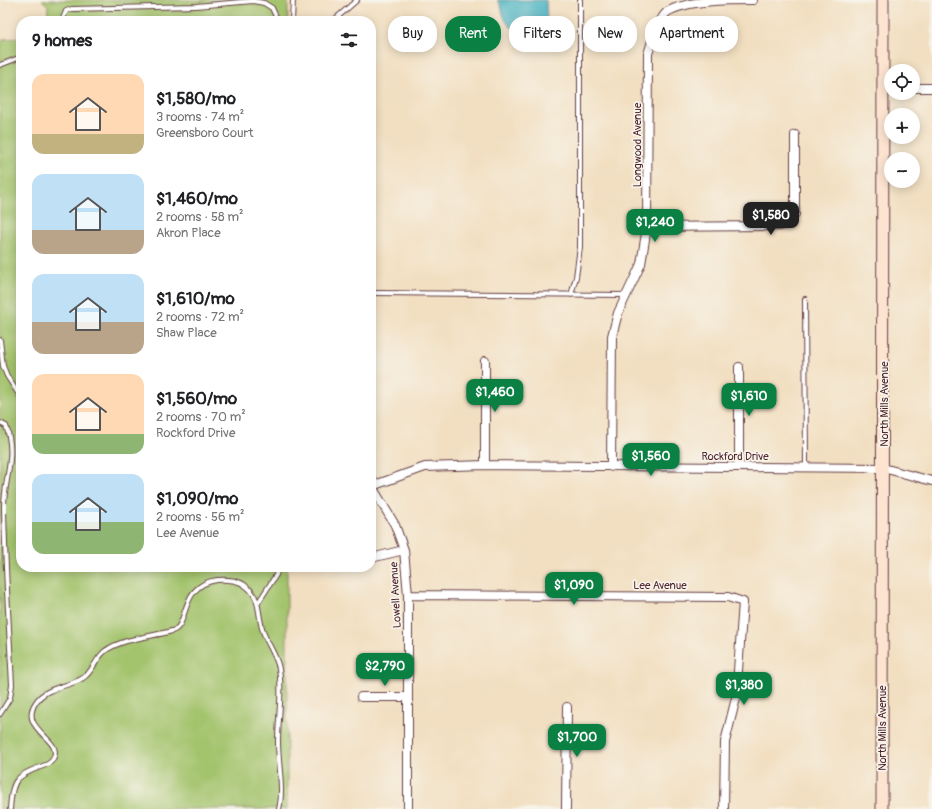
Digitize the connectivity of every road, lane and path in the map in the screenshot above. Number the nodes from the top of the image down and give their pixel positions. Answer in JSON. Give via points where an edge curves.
{"nodes":[{"id":1,"x":293,"y":0,"type":"edge"},
{"id":2,"x":357,"y":0,"type":"edge"},
{"id":3,"x":580,"y":0,"type":"edge"},
{"id":4,"x":693,"y":0,"type":"edge"},
{"id":5,"x":753,"y":0,"type":"edge"},
{"id":6,"x":883,"y":0,"type":"edge"},
{"id":7,"x":64,"y":16,"type":"edge"},
{"id":8,"x":276,"y":16,"type":"edge"},
{"id":9,"x":292,"y":16,"type":"edge"},
{"id":10,"x":339,"y":16,"type":"edge"},
{"id":11,"x":16,"y":59,"type":"edge"},
{"id":12,"x":886,"y":64,"type":"edge"},
{"id":13,"x":0,"y":65,"type":"edge"},
{"id":14,"x":920,"y":88,"type":"edge"},
{"id":15,"x":932,"y":88,"type":"edge"},
{"id":16,"x":887,"y":100,"type":"edge"},
{"id":17,"x":795,"y":135,"type":"dead end"},
{"id":18,"x":648,"y":227,"type":"junction"},
{"id":19,"x":376,"y":293,"type":"edge"},
{"id":20,"x":571,"y":294,"type":"junction"},
{"id":21,"x":628,"y":294,"type":"junction"},
{"id":22,"x":805,"y":299,"type":"dead end"},
{"id":23,"x":0,"y":340,"type":"edge"},
{"id":24,"x":484,"y":361,"type":"dead end"},
{"id":25,"x":739,"y":367,"type":"dead end"},
{"id":26,"x":16,"y":390,"type":"edge"},
{"id":27,"x":0,"y":423,"type":"edge"},
{"id":28,"x":485,"y":465,"type":"junction"},
{"id":29,"x":806,"y":466,"type":"junction"},
{"id":30,"x":611,"y":467,"type":"junction"},
{"id":31,"x":739,"y":467,"type":"junction"},
{"id":32,"x":883,"y":468,"type":"junction"},
{"id":33,"x":932,"y":481,"type":"edge"},
{"id":34,"x":376,"y":483,"type":"edge"},
{"id":35,"x":376,"y":493,"type":"edge"},
{"id":36,"x":404,"y":550,"type":"junction"},
{"id":37,"x":376,"y":557,"type":"edge"},
{"id":38,"x":277,"y":572,"type":"edge"},
{"id":39,"x":408,"y":595,"type":"junction"},
{"id":40,"x":258,"y":602,"type":"junction"},
{"id":41,"x":361,"y":697,"type":"dead end"},
{"id":42,"x":408,"y":697,"type":"junction"},
{"id":43,"x":567,"y":707,"type":"dead end"},
{"id":44,"x":0,"y":714,"type":"edge"},
{"id":45,"x":10,"y":809,"type":"edge"},
{"id":46,"x":279,"y":809,"type":"edge"},
{"id":47,"x":408,"y":809,"type":"edge"},
{"id":48,"x":566,"y":809,"type":"edge"},
{"id":49,"x":724,"y":809,"type":"edge"},
{"id":50,"x":882,"y":809,"type":"edge"}],
"edges":[{"from":1,"to":9,"type":"lane"},
{"from":2,"to":10,"type":"lane"},
{"from":3,"to":20,"type":"lane","via":[[580,247]]},
{"from":4,"to":5,"type":"street"},
{"from":4,"to":18,"type":"street","name":"Longwood Avenue","via":[[667,12],[655,32],[648,54]]},
{"from":6,"to":12,"type":"main road","name":"North Mills Avenue"},
{"from":7,"to":8,"type":"lane","via":[[66,11],[72,9],[196,6],[253,1],[272,8]]},
{"from":11,"to":13,"type":"lane"},
{"from":14,"to":15,"type":"street"},
{"from":16,"to":32,"type":"main road","name":"North Mills Avenue"},
{"from":17,"to":18,"type":"street","via":[[795,214],[788,224]]},
{"from":18,"to":21,"type":"street","name":"Longwood Avenue","via":[[641,264]]},
{"from":19,"to":20,"type":"lane"},
{"from":20,"to":21,"type":"lane"},
{"from":21,"to":30,"type":"street","name":"Longwood Avenue","via":[[618,312],[612,336]]},
{"from":22,"to":29,"type":"lane"},
{"from":23,"to":26,"type":"lane","via":[[3,366]]},
{"from":24,"to":28,"type":"street"},
{"from":25,"to":31,"type":"street"},
{"from":27,"to":44,"type":"lane","via":[[6,426],[11,440],[10,471],[4,505],[12,685],[10,698]]},
{"from":28,"to":30,"type":"street","name":"Rockford Drive"},
{"from":28,"to":34,"type":"street","name":"Rockford Drive","via":[[425,468]]},
{"from":29,"to":31,"type":"street","name":"Rockford Drive"},
{"from":29,"to":32,"type":"street","name":"Rockford Drive"},
{"from":30,"to":31,"type":"street","name":"Rockford Drive"},
{"from":32,"to":33,"type":"street","name":"Rockford Drive"},
{"from":32,"to":50,"type":"main road","name":"North Mills Avenue"},
{"from":35,"to":36,"type":"street","name":"Lowell Avenue","via":[[395,525]]},
{"from":36,"to":37,"type":"street"},
{"from":36,"to":39,"type":"street","name":"Lowell Avenue"},
{"from":38,"to":40,"type":"lane"},
{"from":39,"to":42,"type":"street","name":"Lowell Avenue"},
{"from":39,"to":49,"type":"street","name":"Lee Avenue","via":[[728,597],[743,602],[736,698],[725,742]]},
{"from":40,"to":45,"type":"lane","via":[[248,587],[242,583],[215,580],[205,584],[188,600],[181,625],[174,631],[112,647],[104,652],[84,677],[42,695],[31,711],[31,719],[39,732],[51,742],[54,757],[46,765],[25,772],[16,779],[11,790]]},
{"from":40,"to":46,"type":"lane","via":[[263,632],[279,668]]},
{"from":41,"to":42,"type":"street"},
{"from":42,"to":47,"type":"street","name":"Lowell Avenue"},
{"from":43,"to":48,"type":"street"}]}
